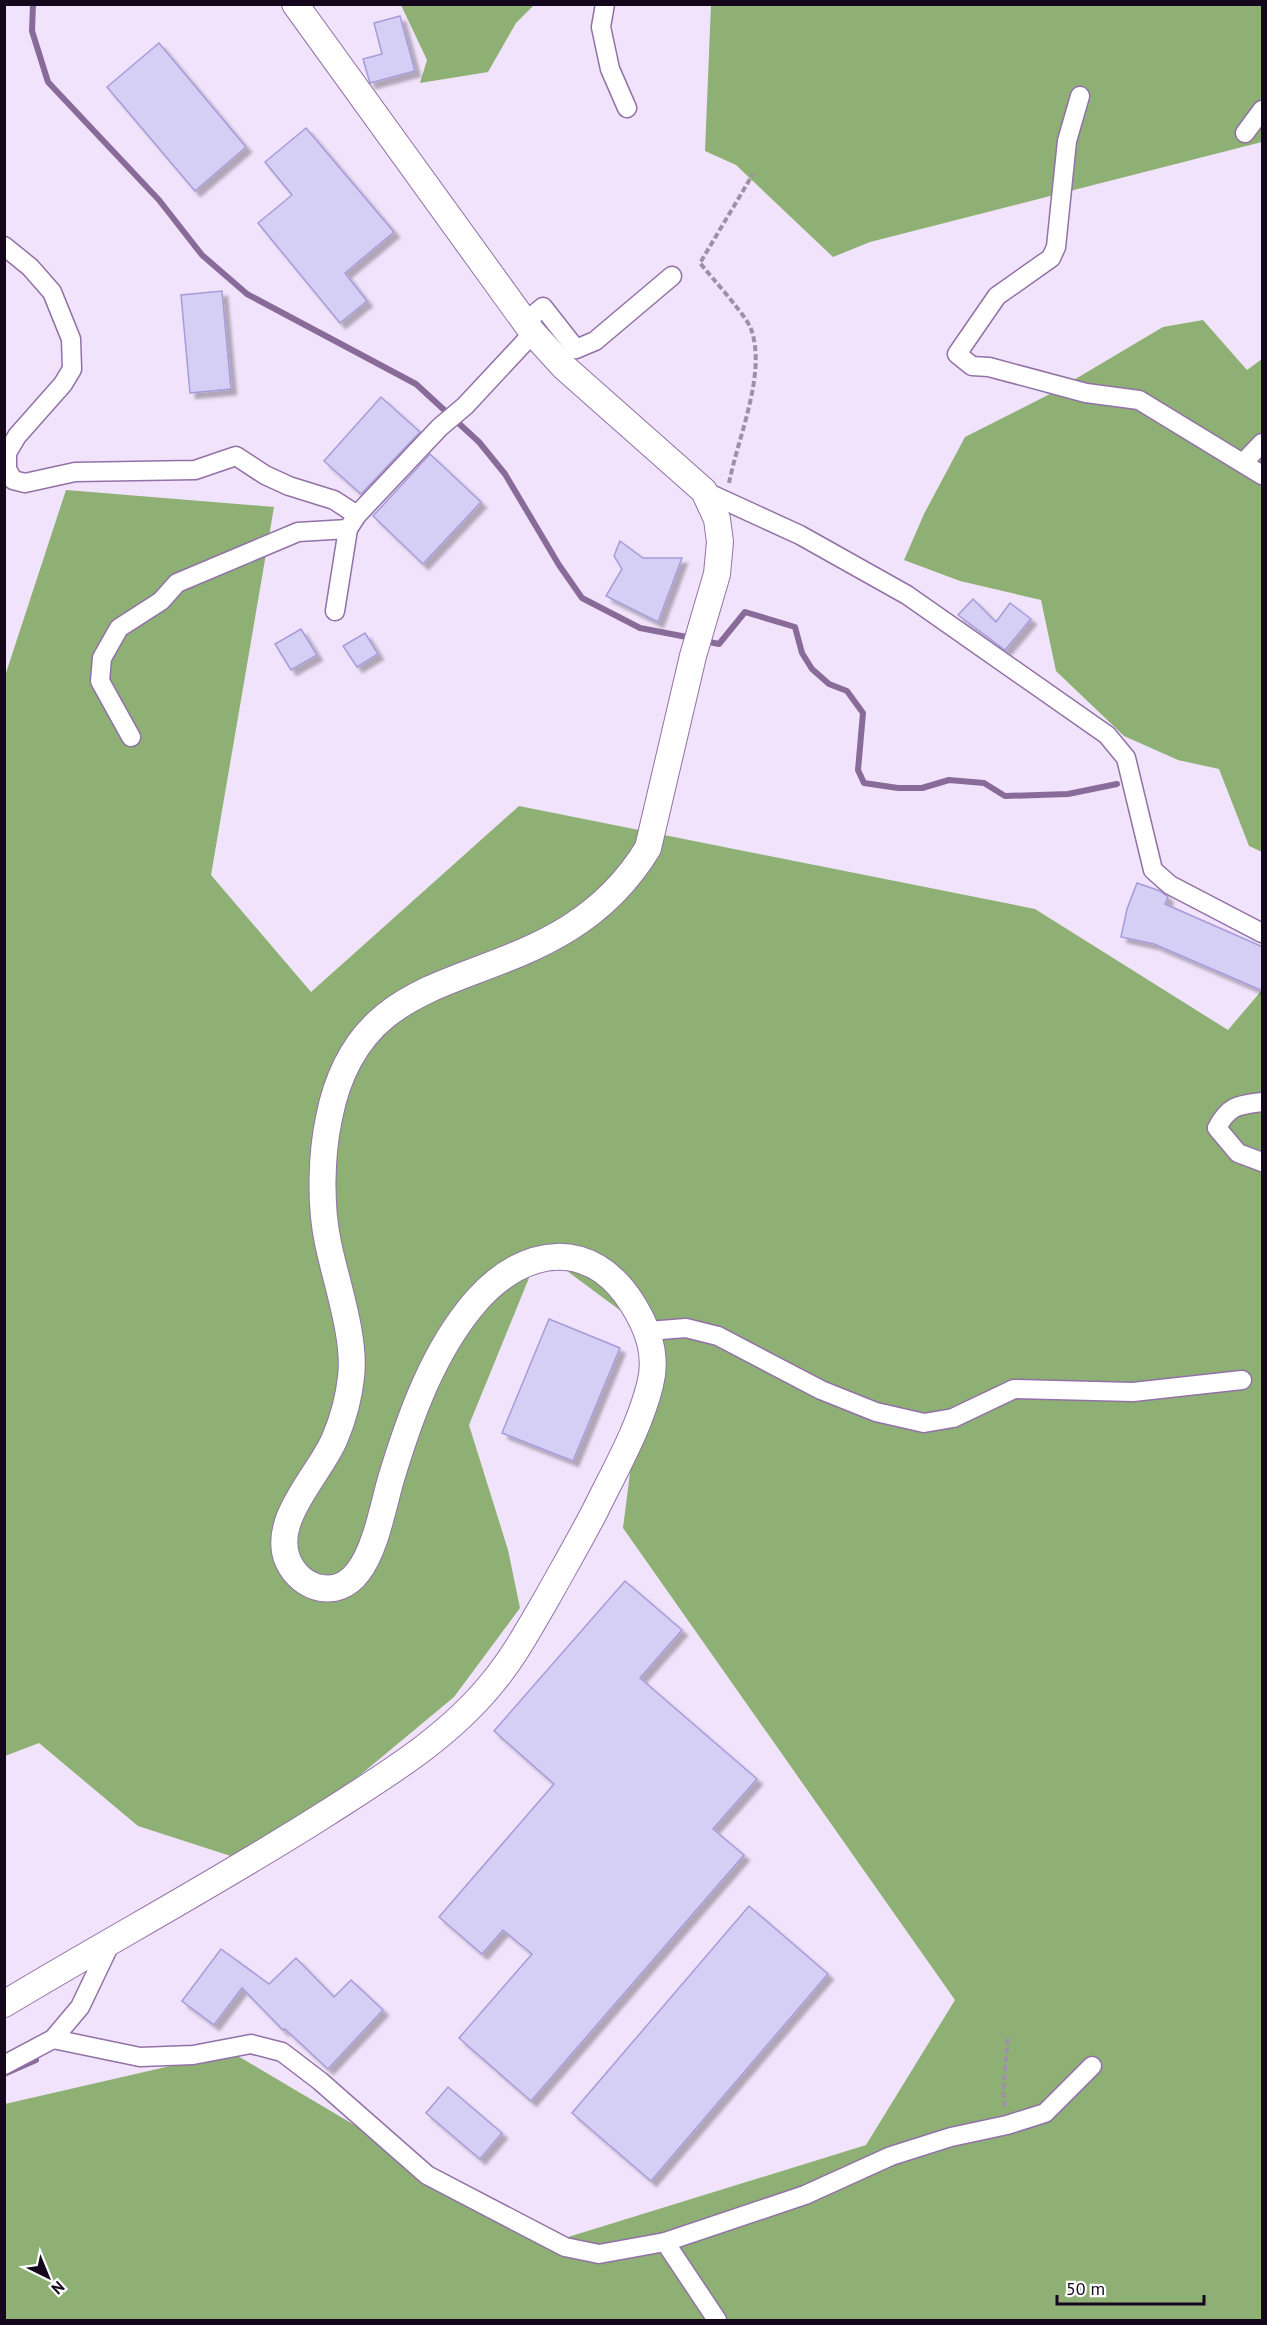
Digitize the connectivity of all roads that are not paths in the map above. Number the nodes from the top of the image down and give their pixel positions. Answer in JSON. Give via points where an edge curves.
{"nodes":[{"id":1,"x":295,"y":4,"type":"edge"},
{"id":2,"x":605,"y":4,"type":"edge"},
{"id":3,"x":1080,"y":96,"type":"dead end"},
{"id":4,"x":627,"y":108,"type":"dead end"},
{"id":5,"x":1263,"y":110,"type":"edge"},
{"id":6,"x":1245,"y":132,"type":"dead end"},
{"id":7,"x":4,"y":246,"type":"edge"},
{"id":8,"x":672,"y":276,"type":"dead end"},
{"id":9,"x":529,"y":327,"type":"junction"},
{"id":10,"x":1263,"y":443,"type":"edge"},
{"id":11,"x":1243,"y":463,"type":"junction"},
{"id":12,"x":1263,"y":475,"type":"edge"},
{"id":13,"x":715,"y":496,"type":"junction"},
{"id":14,"x":352,"y":522,"type":"junction"},
{"id":15,"x":335,"y":611,"type":"dead end"},
{"id":16,"x":131,"y":736,"type":"dead end"},
{"id":17,"x":1263,"y":933,"type":"edge"},
{"id":18,"x":1263,"y":1102,"type":"edge"},
{"id":19,"x":1263,"y":1162,"type":"edge"},
{"id":20,"x":648,"y":1331,"type":"junction"},
{"id":21,"x":1242,"y":1380,"type":"dead end"},
{"id":22,"x":112,"y":1939,"type":"junction"},
{"id":23,"x":4,"y":2004,"type":"edge"},
{"id":24,"x":53,"y":2039,"type":"junction"},
{"id":25,"x":4,"y":2065,"type":"edge"},
{"id":26,"x":1092,"y":2066,"type":"dead end"},
{"id":27,"x":665,"y":2242,"type":"junction"},
{"id":28,"x":717,"y":2320,"type":"edge"}],
"edges":[{"from":1,"to":9,"type":"street"},
{"from":2,"to":4,"type":"street","via":[[601,27],[610,69]]},
{"from":3,"to":11,"type":"street","via":[[1067,141],[1052,258],[997,296],[957,354],[972,366],[1086,393],[1139,400]]},
{"from":5,"to":6,"type":"street"},
{"from":7,"to":14,"type":"street","via":[[52,292],[71,339],[72,369],[7,453],[7,469],[13,480],[25,483],[75,472],[108,470],[195,471],[236,456],[265,475],[334,501]]},
{"from":8,"to":9,"type":"street","via":[[595,341],[576,349],[543,307]]},
{"from":9,"to":13,"type":"street","via":[[564,367]]},
{"from":9,"to":14,"type":"street","via":[[465,406],[440,427]]},
{"from":10,"to":11,"type":"street"},
{"from":11,"to":12,"type":"street"},
{"from":13,"to":17,"type":"street","via":[[800,535],[906,595],[1107,735],[1126,758],[1153,870],[1170,885]]},
{"from":13,"to":20,"type":"street","via":[[720,542],[717,574],[693,656],[648,848],[635,869],[595,910],[567,929],[415,994],[380,1021],[356,1047],[339,1078],[328,1123],[322,1198],[352,1360],[351,1383],[335,1440],[291,1514],[285,1538],[286,1557],[304,1581],[323,1590],[343,1586],[356,1575],[369,1554],[403,1440],[452,1330],[482,1294],[510,1271],[535,1260],[569,1255],[588,1261],[621,1286]]},
{"from":14,"to":15,"type":"street"},
{"from":14,"to":16,"type":"street","via":[[298,532],[177,583],[161,601],[119,628],[102,658],[100,681]]},
{"from":18,"to":19,"type":"street","via":[[1242,1105],[1224,1114],[1217,1128],[1238,1153]]},
{"from":20,"to":21,"type":"street","via":[[686,1328],[718,1336],[821,1390],[876,1412],[924,1423],[952,1418],[1014,1389],[1132,1392]]},
{"from":20,"to":22,"type":"street","via":[[653,1377],[633,1432],[583,1534],[495,1681],[469,1709],[408,1761],[248,1863]]},
{"from":22,"to":23,"type":"street"},
{"from":22,"to":24,"type":"street","via":[[80,2007]]},
{"from":24,"to":25,"type":"street"},
{"from":24,"to":27,"type":"street","via":[[140,2057],[194,2055],[251,2044],[282,2052],[427,2175],[565,2247],[598,2254]]},
{"from":26,"to":27,"type":"street","via":[[1045,2113],[891,2156],[805,2195]]},
{"from":27,"to":28,"type":"street"}]}
